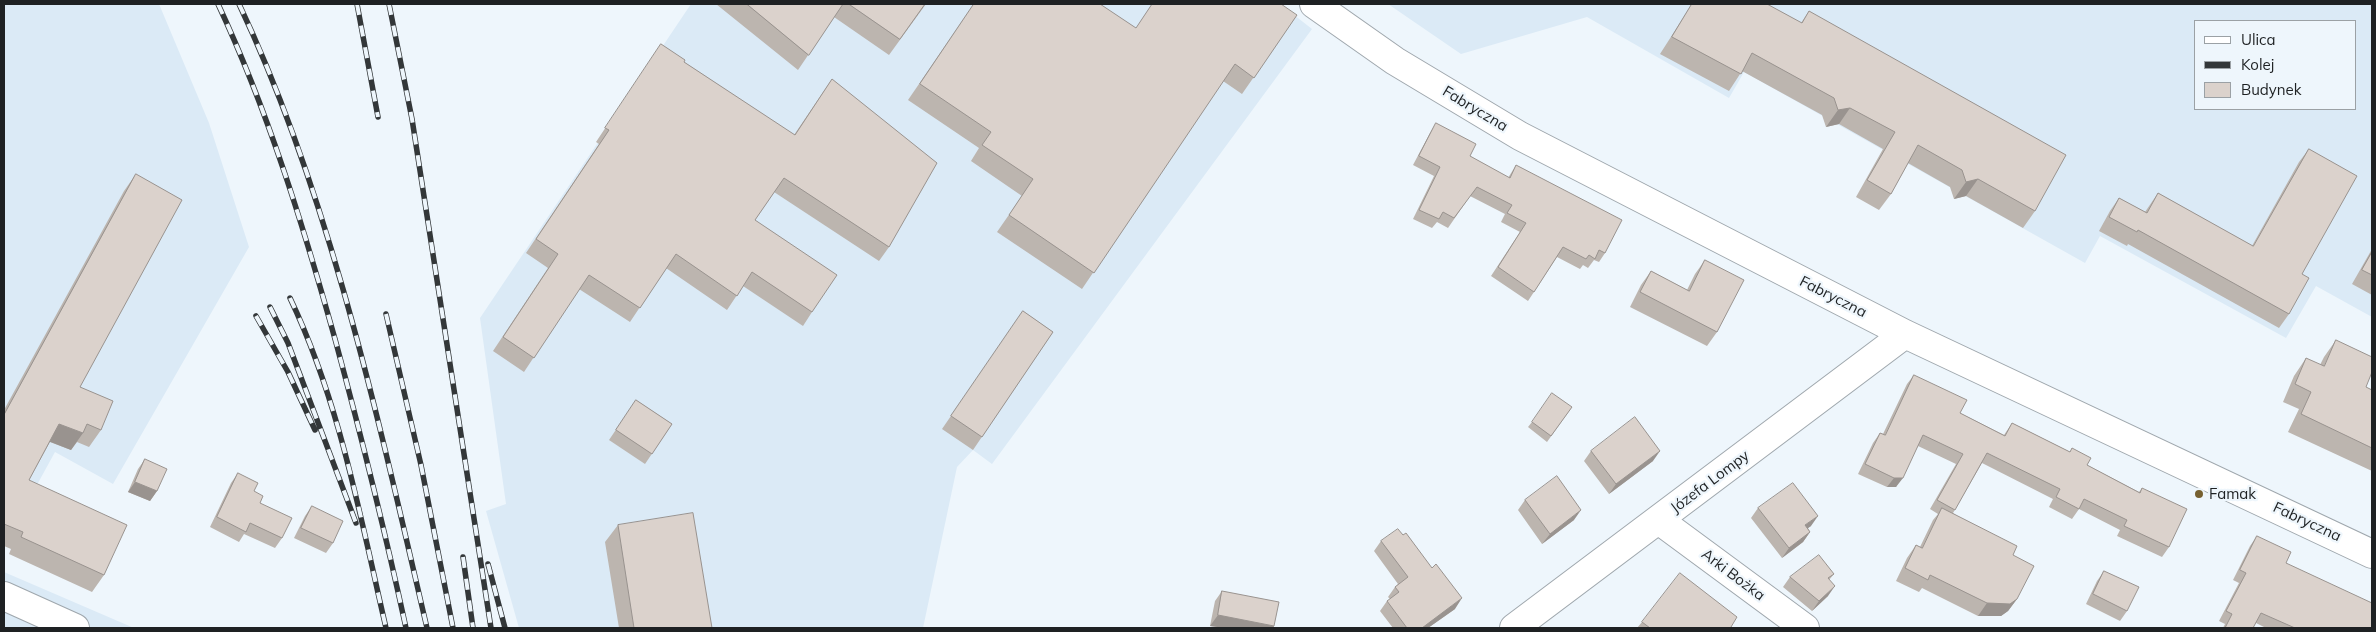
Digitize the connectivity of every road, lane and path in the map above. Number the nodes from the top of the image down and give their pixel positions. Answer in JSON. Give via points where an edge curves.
{"nodes":[{"id":1,"x":1314,"y":4,"type":"edge"},
{"id":2,"x":1905,"y":334,"type":"junction"},
{"id":3,"x":1660,"y":521,"type":"junction"},
{"id":4,"x":2372,"y":554,"type":"edge"},
{"id":5,"x":4,"y":596,"type":"edge"},
{"id":6,"x":75,"y":628,"type":"edge"},
{"id":7,"x":1514,"y":628,"type":"edge"},
{"id":8,"x":1806,"y":628,"type":"edge"}],
"edges":[{"from":1,"to":2,"type":"street","name":"Fabryczna","via":[[1395,61],[1520,136]]},
{"from":2,"to":3,"type":"street","name":"Józefa Lompy"},
{"from":2,"to":4,"type":"street","name":"Fabryczna"},
{"from":3,"to":7,"type":"street","name":"Józefa Lompy"},
{"from":3,"to":8,"type":"street","name":"Arki Bożka"},
{"from":5,"to":6,"type":"street"}]}
